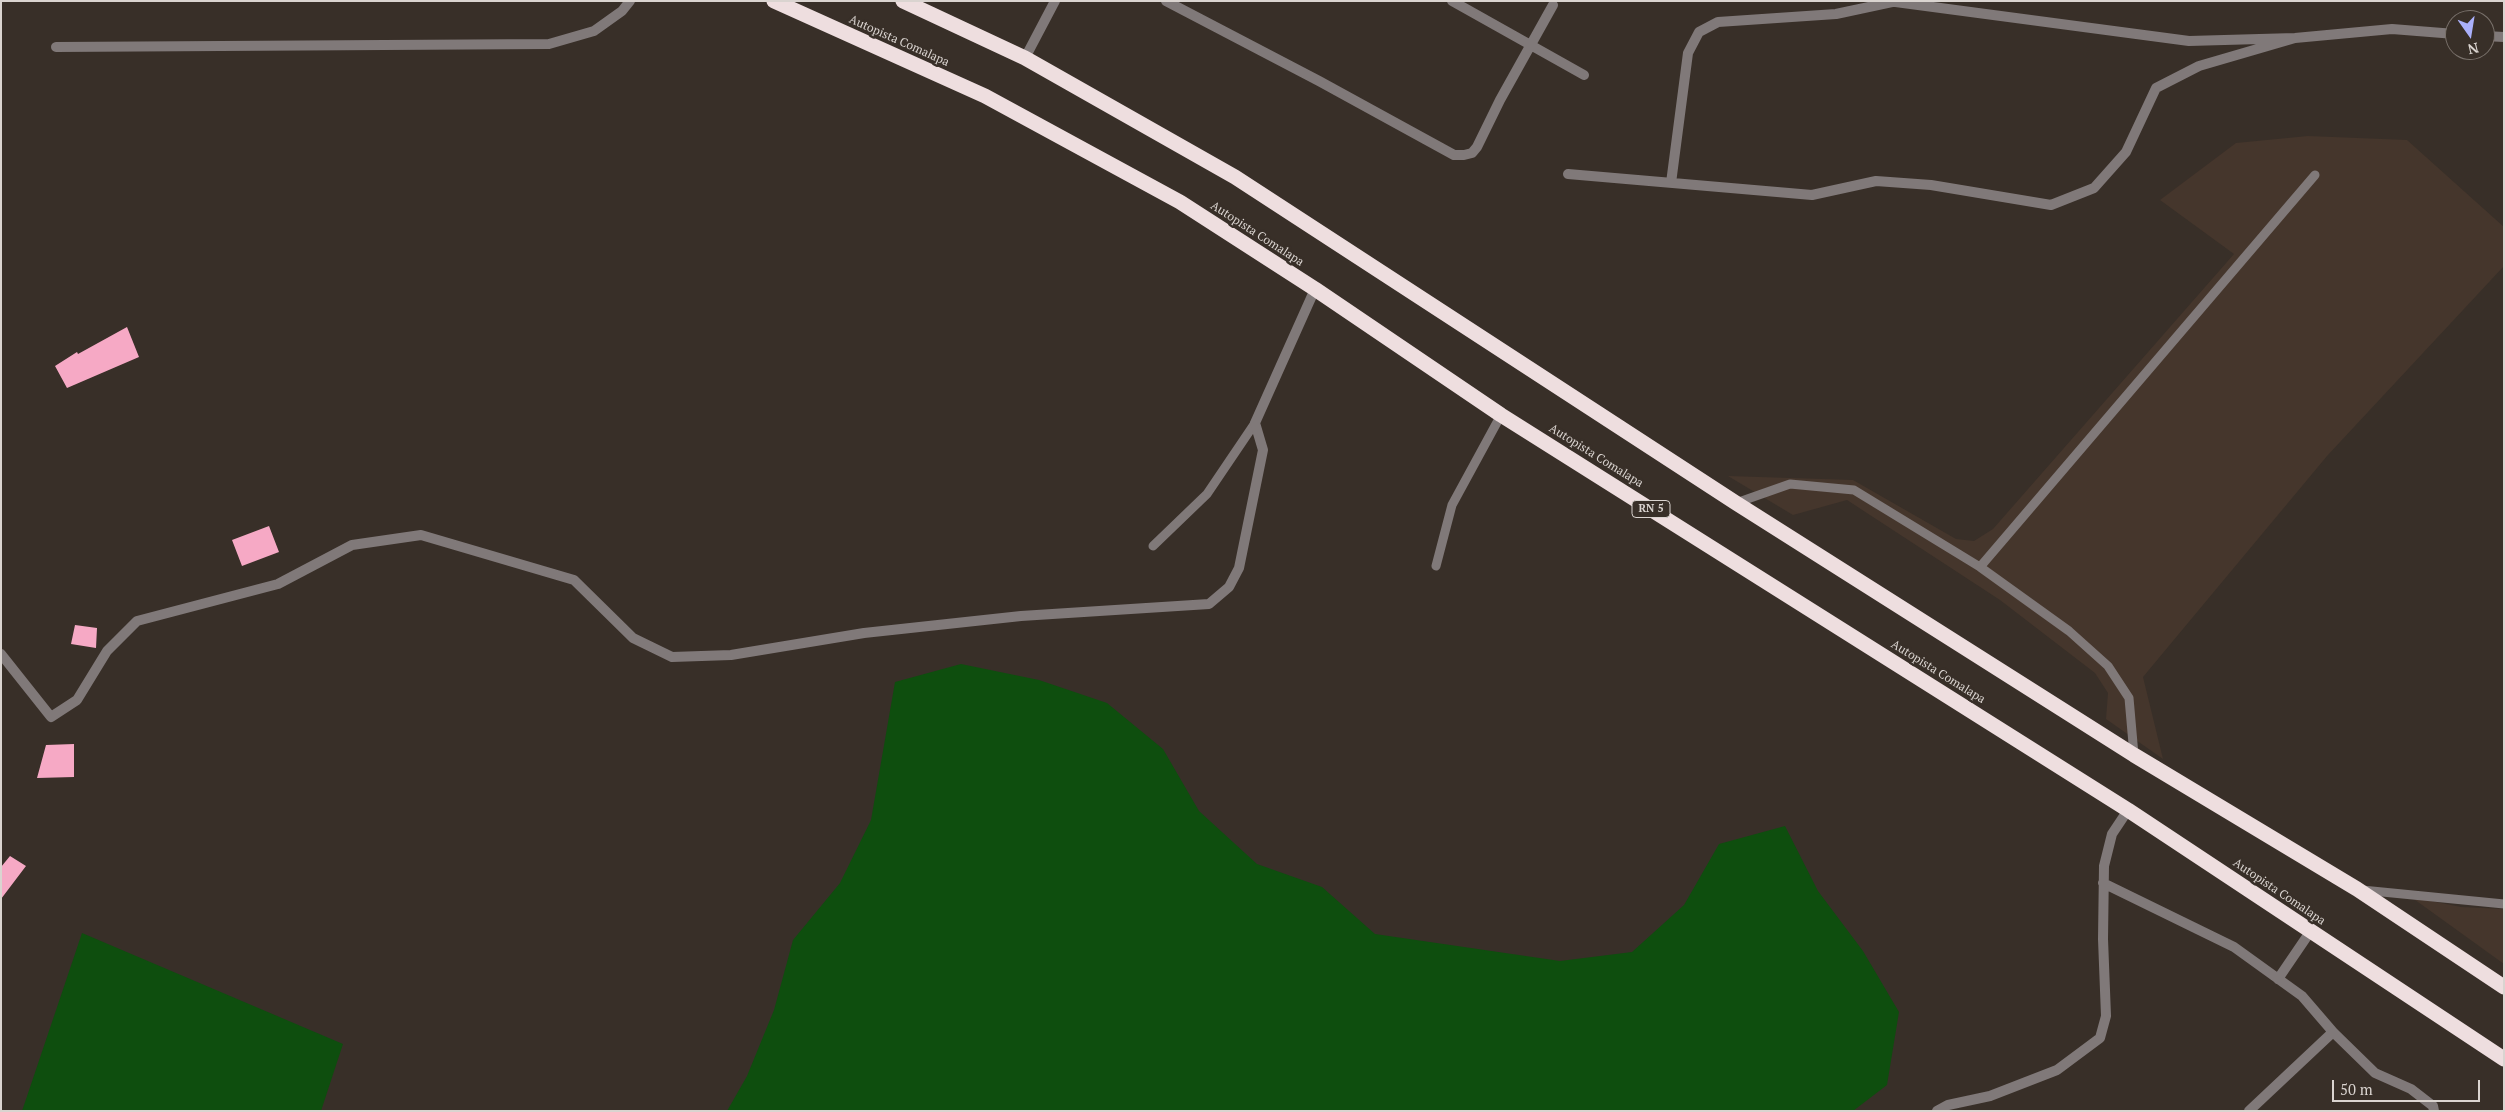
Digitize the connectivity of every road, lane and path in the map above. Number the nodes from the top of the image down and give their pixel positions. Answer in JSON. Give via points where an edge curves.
{"nodes":[{"id":1,"x":630,"y":1,"type":"edge"},
{"id":2,"x":774,"y":1,"type":"edge"},
{"id":3,"x":903,"y":1,"type":"edge"},
{"id":4,"x":1055,"y":1,"type":"edge"},
{"id":5,"x":1166,"y":1,"type":"edge"},
{"id":6,"x":1452,"y":1,"type":"edge"},
{"id":7,"x":1890,"y":2,"type":"edge"},
{"id":8,"x":1553,"y":5,"type":"dead end"},
{"id":9,"x":2445,"y":33,"type":"edge"},
{"id":10,"x":2295,"y":38,"type":"junction"},
{"id":11,"x":1531,"y":44,"type":"junction"},
{"id":12,"x":56,"y":47,"type":"dead end"},
{"id":13,"x":1025,"y":58,"type":"junction"},
{"id":14,"x":1584,"y":75,"type":"dead end"},
{"id":15,"x":1568,"y":174,"type":"dead end"},
{"id":16,"x":2315,"y":175,"type":"dead end"},
{"id":17,"x":1671,"y":183,"type":"junction"},
{"id":18,"x":1315,"y":289,"type":"junction"},
{"id":19,"x":1501,"y":415,"type":"junction"},
{"id":20,"x":1255,"y":422,"type":"junction"},
{"id":21,"x":1736,"y":503,"type":"junction"},
{"id":22,"x":1153,"y":546,"type":"dead end"},
{"id":23,"x":1436,"y":566,"type":"dead end"},
{"id":24,"x":1980,"y":567,"type":"junction"},
{"id":25,"x":1,"y":654,"type":"edge"},
{"id":26,"x":2134,"y":755,"type":"junction"},
{"id":27,"x":2128,"y":810,"type":"junction"},
{"id":28,"x":2103,"y":882,"type":"junction"},
{"id":29,"x":2357,"y":889,"type":"junction"},
{"id":30,"x":2504,"y":904,"type":"edge"},
{"id":31,"x":2310,"y":932,"type":"junction"},
{"id":32,"x":2278,"y":979,"type":"junction"},
{"id":33,"x":2504,"y":987,"type":"edge"},
{"id":34,"x":2333,"y":1032,"type":"junction"},
{"id":35,"x":2504,"y":1060,"type":"edge"},
{"id":36,"x":1937,"y":1111,"type":"edge"},
{"id":37,"x":2250,"y":1111,"type":"edge"},
{"id":38,"x":2434,"y":1111,"type":"edge"}],
"edges":[{"from":1,"to":12,"type":"street","via":[[622,11],[594,31],[549,44]]},
{"from":2,"to":18,"type":"highway","name":"Autopista Comalapa","number":"RN 5","via":[[985,96],[1180,202]]},
{"from":3,"to":13,"type":"highway"},
{"from":4,"to":13,"type":"street"},
{"from":5,"to":11,"type":"street","via":[[1454,155],[1472,154],[1477,147]]},
{"from":6,"to":11,"type":"street"},
{"from":7,"to":10,"type":"street","via":[[2189,41]]},
{"from":7,"to":17,"type":"street","via":[[1836,14],[1718,22],[1699,32],[1688,53]]},
{"from":8,"to":11,"type":"street"},
{"from":9,"to":10,"type":"street","via":[[2392,29]]},
{"from":10,"to":17,"type":"street","via":[[2199,66],[2156,88],[2126,152],[2094,188],[2051,205],[1931,185],[1876,180],[1812,195]]},
{"from":11,"to":14,"type":"street"},
{"from":13,"to":21,"type":"highway","via":[[1235,177]]},
{"from":15,"to":17,"type":"street"},
{"from":16,"to":24,"type":"lane"},
{"from":18,"to":19,"type":"highway","name":"Autopista Comalapa","number":"RN 5"},
{"from":18,"to":20,"type":"street"},
{"from":19,"to":23,"type":"lane","via":[[1452,505]]},
{"from":19,"to":27,"type":"highway","name":"Autopista Comalapa","number":"RN 5"},
{"from":20,"to":22,"type":"lane","via":[[1207,494]]},
{"from":20,"to":25,"type":"street","via":[[1263,450],[1238,568],[1229,587],[1209,604],[1021,616],[864,633],[731,655],[672,657],[633,638],[574,580],[421,535],[352,545],[278,584],[137,621],[107,651],[77,700],[51,717]]},
{"from":21,"to":24,"type":"lane","via":[[1790,484],[1854,490]]},
{"from":21,"to":26,"type":"highway"},
{"from":24,"to":26,"type":"lane","via":[[2069,631],[2108,666],[2129,698]]},
{"from":26,"to":29,"type":"highway"},
{"from":27,"to":28,"type":"street","via":[[2112,834]]},
{"from":27,"to":31,"type":"highway","name":"Autopista Comalapa","number":"RN 5"},
{"from":28,"to":32,"type":"street","via":[[2234,947]]},
{"from":28,"to":36,"type":"street","via":[[2106,1016],[2100,1038],[2057,1070],[1990,1096],[1948,1105]]},
{"from":29,"to":30,"type":"lane"},
{"from":29,"to":33,"type":"highway"},
{"from":31,"to":32,"type":"street"},
{"from":31,"to":35,"type":"highway","name":"Autopista Comalapa","number":"RN 5"},
{"from":32,"to":34,"type":"street","via":[[2302,996]]},
{"from":34,"to":37,"type":"street"},
{"from":34,"to":38,"type":"street","via":[[2375,1072],[2411,1089],[2433,1106]]}]}
